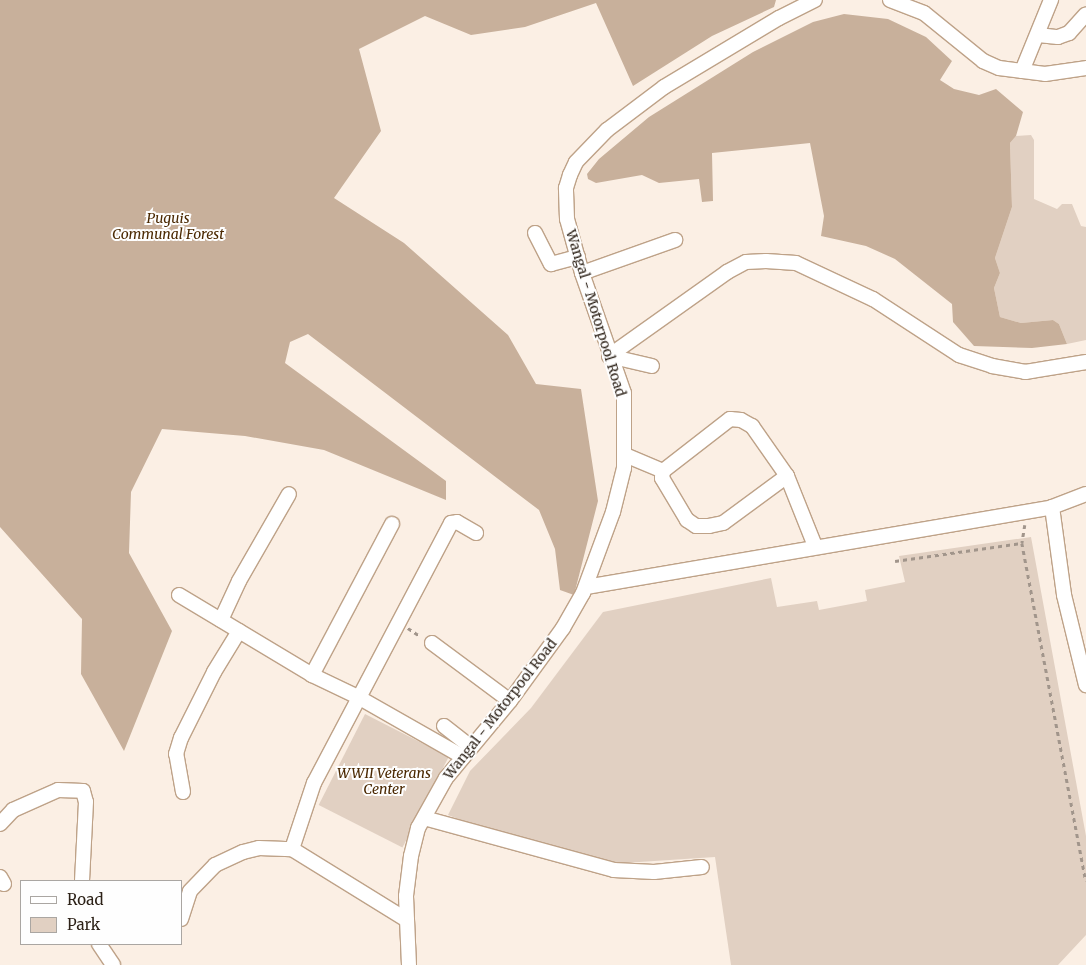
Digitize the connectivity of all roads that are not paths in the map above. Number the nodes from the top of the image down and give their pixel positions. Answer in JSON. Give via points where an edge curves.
{"nodes":[{"id":1,"x":890,"y":0,"type":"edge"},
{"id":2,"x":1052,"y":0,"type":"edge"},
{"id":3,"x":809,"y":1,"type":"edge"},
{"id":4,"x":1086,"y":14,"type":"edge"},
{"id":5,"x":1038,"y":35,"type":"junction"},
{"id":6,"x":1086,"y":68,"type":"edge"},
{"id":7,"x":1022,"y":71,"type":"junction"},
{"id":8,"x":535,"y":233,"type":"dead end"},
{"id":9,"x":675,"y":240,"type":"dead end"},
{"id":10,"x":578,"y":257,"type":"junction"},
{"id":11,"x":582,"y":272,"type":"junction"},
{"id":12,"x":609,"y":356,"type":"junction"},
{"id":13,"x":1086,"y":362,"type":"edge"},
{"id":14,"x":652,"y":366,"type":"dead end"},
{"id":15,"x":625,"y":455,"type":"junction"},
{"id":16,"x":663,"y":471,"type":"junction"},
{"id":17,"x":787,"y":476,"type":"junction"},
{"id":18,"x":289,"y":494,"type":"dead end"},
{"id":19,"x":1086,"y":494,"type":"edge"},
{"id":20,"x":1052,"y":507,"type":"junction"},
{"id":21,"x":392,"y":524,"type":"dead end"},
{"id":22,"x":476,"y":533,"type":"dead end"},
{"id":23,"x":815,"y":546,"type":"junction"},
{"id":24,"x":586,"y":587,"type":"junction"},
{"id":25,"x":179,"y":595,"type":"dead end"},
{"id":26,"x":221,"y":620,"type":"junction"},
{"id":27,"x":239,"y":631,"type":"junction"},
{"id":28,"x":432,"y":643,"type":"road end"},
{"id":29,"x":312,"y":676,"type":"junction"},
{"id":30,"x":1086,"y":685,"type":"edge"},
{"id":31,"x":358,"y":697,"type":"junction"},
{"id":32,"x":510,"y":701,"type":"junction"},
{"id":33,"x":444,"y":726,"type":"dead end"},
{"id":34,"x":467,"y":752,"type":"junction"},
{"id":35,"x":182,"y":792,"type":"dead end"},
{"id":36,"x":424,"y":818,"type":"junction"},
{"id":37,"x":0,"y":824,"type":"edge"},
{"id":38,"x":292,"y":849,"type":"junction"},
{"id":39,"x":702,"y":867,"type":"dead end"},
{"id":40,"x":82,"y":880,"type":"edge"},
{"id":41,"x":182,"y":916,"type":"edge"},
{"id":42,"x":407,"y":920,"type":"junction"},
{"id":43,"x":101,"y":945,"type":"edge"},
{"id":44,"x":113,"y":965,"type":"edge"},
{"id":45,"x":409,"y":965,"type":"edge"}],
"edges":[{"from":1,"to":7,"type":"street","via":[[924,13],[988,64]]},
{"from":2,"to":5,"type":"street"},
{"from":3,"to":10,"type":"street","name":"Wangal - Motorpool Road","via":[[664,88],[607,130],[576,162],[566,188],[565,204]]},
{"from":4,"to":5,"type":"street","via":[[1069,33],[1058,37]]},
{"from":5,"to":7,"type":"street"},
{"from":6,"to":7,"type":"street","via":[[1045,74]]},
{"from":8,"to":10,"type":"street","via":[[551,264]]},
{"from":9,"to":11,"type":"street"},
{"from":10,"to":11,"type":"street","name":"Wangal - Motorpool Road"},
{"from":11,"to":12,"type":"street","name":"Wangal - Motorpool Road"},
{"from":12,"to":13,"type":"street","via":[[727,272],[746,262],[766,261],[796,263],[873,299],[959,356],[1025,372]]},
{"from":12,"to":14,"type":"street"},
{"from":12,"to":15,"type":"street","name":"Wangal - Motorpool Road","via":[[624,392]]},
{"from":15,"to":16,"type":"street"},
{"from":15,"to":24,"type":"street","name":"Wangal - Motorpool Road","via":[[613,512]]},
{"from":16,"to":17,"type":"street","via":[[730,419],[752,426]]},
{"from":16,"to":17,"type":"street","via":[[664,484],[688,520],[696,526],[723,523]]},
{"from":17,"to":23,"type":"street"},
{"from":18,"to":26,"type":"street","via":[[239,581]]},
{"from":19,"to":20,"type":"street"},
{"from":20,"to":23,"type":"street"},
{"from":20,"to":30,"type":"street","via":[[1064,595]]},
{"from":21,"to":29,"type":"street"},
{"from":22,"to":31,"type":"street","via":[[457,522],[451,523]]},
{"from":23,"to":24,"type":"street"},
{"from":24,"to":32,"type":"street","name":"Wangal - Motorpool Road","via":[[563,628]]},
{"from":25,"to":26,"type":"street"},
{"from":26,"to":27,"type":"street"},
{"from":27,"to":29,"type":"street"},
{"from":27,"to":35,"type":"street","via":[[181,738],[176,754]]},
{"from":28,"to":32,"type":"street"},
{"from":29,"to":31,"type":"street"},
{"from":31,"to":34,"type":"street"},
{"from":31,"to":38,"type":"street","via":[[314,783]]},
{"from":32,"to":34,"type":"street","name":"Wangal - Motorpool Road"},
{"from":33,"to":34,"type":"street"},
{"from":34,"to":36,"type":"street","name":"Wangal - Motorpool Road","via":[[446,778]]},
{"from":36,"to":39,"type":"street","via":[[614,870],[654,872]]},
{"from":36,"to":42,"type":"street","name":"Wangal - Motorpool Road","via":[[410,856]]},
{"from":37,"to":40,"type":"street","via":[[13,810],[58,790],[83,791],[86,802]]},
{"from":38,"to":41,"type":"street","via":[[259,848],[215,865],[190,892]]},
{"from":38,"to":42,"type":"street"},
{"from":42,"to":45,"type":"street","name":"Wangal - Motorpool Road"},
{"from":43,"to":44,"type":"street"}]}
